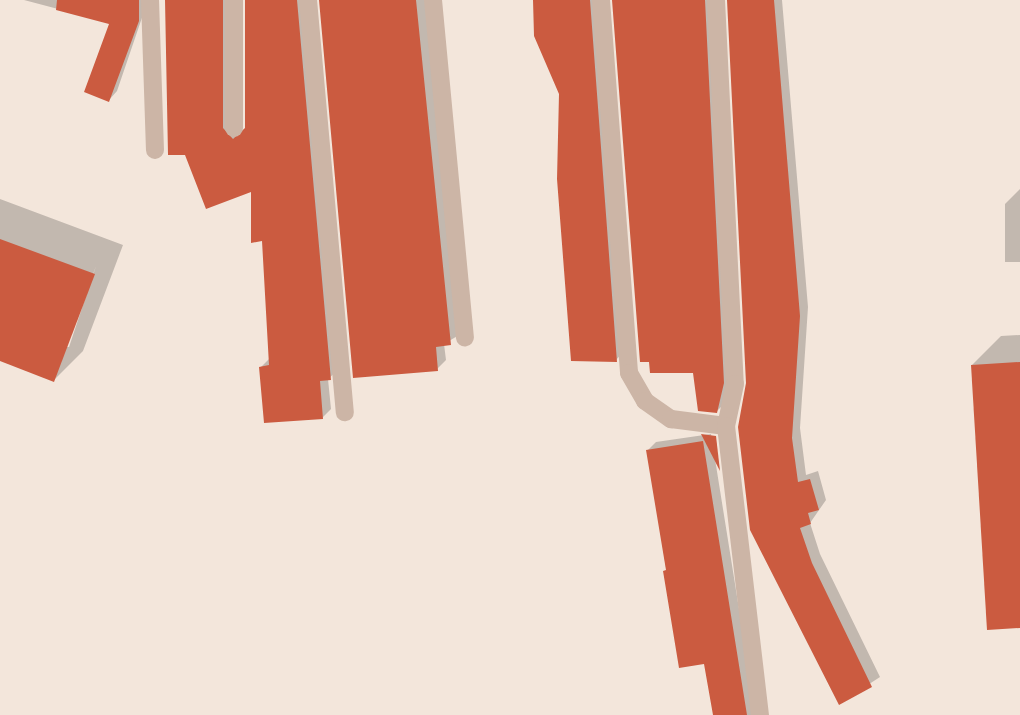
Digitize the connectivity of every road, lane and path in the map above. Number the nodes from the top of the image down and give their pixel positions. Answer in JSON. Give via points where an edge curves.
{"nodes":[{"id":1,"x":149,"y":0,"type":"edge"},
{"id":2,"x":234,"y":0,"type":"edge"},
{"id":3,"x":309,"y":0,"type":"edge"},
{"id":4,"x":433,"y":0,"type":"edge"},
{"id":5,"x":601,"y":0,"type":"edge"},
{"id":6,"x":716,"y":0,"type":"edge"},
{"id":7,"x":234,"y":128,"type":"dead end"},
{"id":8,"x":155,"y":150,"type":"dead end"},
{"id":9,"x":465,"y":337,"type":"dead end"},
{"id":10,"x":345,"y":412,"type":"dead end"},
{"id":11,"x":726,"y":426,"type":"junction"},
{"id":12,"x":760,"y":715,"type":"edge"}],
"edges":[{"from":1,"to":8,"type":"lane"},
{"from":2,"to":7,"type":"lane"},
{"from":3,"to":10,"type":"lane"},
{"from":4,"to":9,"type":"lane"},
{"from":5,"to":11,"type":"lane","via":[[629,373],[645,401],[671,419]]},
{"from":6,"to":11,"type":"lane","via":[[735,384]]},
{"from":11,"to":12,"type":"lane"}]}
